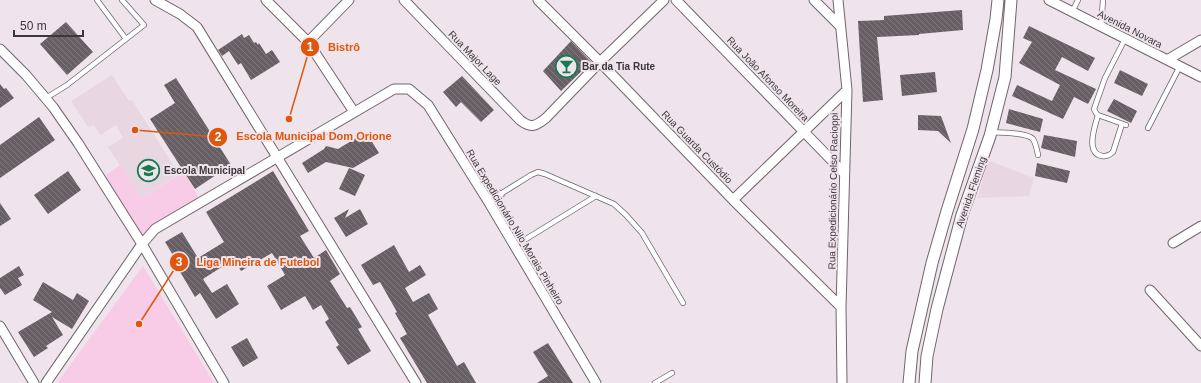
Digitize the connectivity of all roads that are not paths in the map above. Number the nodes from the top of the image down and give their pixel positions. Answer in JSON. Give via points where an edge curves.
{"nodes":[{"id":1,"x":98,"y":0,"type":"edge"},
{"id":2,"x":122,"y":0,"type":"edge"},
{"id":3,"x":155,"y":0,"type":"edge"},
{"id":4,"x":266,"y":0,"type":"edge"},
{"id":5,"x":350,"y":0,"type":"edge"},
{"id":6,"x":404,"y":0,"type":"edge"},
{"id":7,"x":538,"y":0,"type":"edge"},
{"id":8,"x":664,"y":0,"type":"edge"},
{"id":9,"x":676,"y":0,"type":"edge"},
{"id":10,"x":814,"y":0,"type":"edge"},
{"id":11,"x":838,"y":0,"type":"edge"},
{"id":12,"x":998,"y":0,"type":"edge"},
{"id":13,"x":1011,"y":0,"type":"edge"},
{"id":14,"x":1049,"y":0,"type":"edge"},
{"id":15,"x":1078,"y":0,"type":"edge"},
{"id":16,"x":1103,"y":0,"type":"edge"},
{"id":17,"x":1072,"y":12,"type":"junction"},
{"id":18,"x":840,"y":26,"type":"junction"},
{"id":19,"x":1102,"y":27,"type":"junction"},
{"id":20,"x":126,"y":39,"type":"junction"},
{"id":21,"x":1125,"y":39,"type":"junction"},
{"id":22,"x":1201,"y":40,"type":"edge"},
{"id":23,"x":308,"y":42,"type":"junction"},
{"id":24,"x":0,"y":49,"type":"edge"},
{"id":25,"x":1167,"y":60,"type":"junction"},
{"id":26,"x":600,"y":62,"type":"junction"},
{"id":27,"x":1180,"y":66,"type":"junction"},
{"id":28,"x":1201,"y":77,"type":"edge"},
{"id":29,"x":847,"y":90,"type":"junction"},
{"id":30,"x":46,"y":98,"type":"junction"},
{"id":31,"x":354,"y":112,"type":"junction"},
{"id":32,"x":1098,"y":116,"type":"junction"},
{"id":33,"x":1148,"y":128,"type":"dead end"},
{"id":34,"x":804,"y":132,"type":"junction"},
{"id":35,"x":991,"y":132,"type":"junction"},
{"id":36,"x":1038,"y":155,"type":"dead end"},
{"id":37,"x":278,"y":158,"type":"junction"},
{"id":38,"x":844,"y":173,"type":"junction"},
{"id":39,"x":499,"y":195,"type":"joint"},
{"id":40,"x":596,"y":196,"type":"junction"},
{"id":41,"x":733,"y":200,"type":"junction"},
{"id":42,"x":488,"y":201,"type":"junction"},
{"id":43,"x":947,"y":211,"type":"junction"},
{"id":44,"x":962,"y":215,"type":"junction"},
{"id":45,"x":1201,"y":226,"type":"edge"},
{"id":46,"x":526,"y":239,"type":"dead end"},
{"id":47,"x":142,"y":244,"type":"junction"},
{"id":48,"x":1173,"y":244,"type":"dead end"},
{"id":49,"x":1150,"y":290,"type":"dead end"},
{"id":50,"x":683,"y":303,"type":"dead end"},
{"id":51,"x":841,"y":307,"type":"junction"},
{"id":52,"x":0,"y":326,"type":"edge"},
{"id":53,"x":1201,"y":346,"type":"edge"},
{"id":54,"x":672,"y":373,"type":"dead end"},
{"id":55,"x":34,"y":383,"type":"edge"},
{"id":56,"x":46,"y":383,"type":"edge"},
{"id":57,"x":224,"y":383,"type":"edge"},
{"id":58,"x":416,"y":383,"type":"edge"},
{"id":59,"x":596,"y":383,"type":"edge"},
{"id":60,"x":655,"y":383,"type":"edge"},
{"id":61,"x":842,"y":383,"type":"edge"},
{"id":62,"x":910,"y":383,"type":"edge"},
{"id":63,"x":925,"y":383,"type":"edge"}],
"edges":[{"from":1,"to":20,"type":"lane"},
{"from":2,"to":20,"type":"lane","via":[[144,25]]},
{"from":3,"to":37,"type":"street","via":[[180,14],[197,28]]},
{"from":4,"to":23,"type":"street"},
{"from":5,"to":23,"type":"street"},
{"from":6,"to":26,"type":"street","name":"Rua Major Lage","via":[[527,125],[534,126],[546,118]]},
{"from":7,"to":26,"type":"street","name":"Rua Guarda Custódio"},
{"from":8,"to":26,"type":"street"},
{"from":9,"to":34,"type":"street","name":"Rua João Afonso Moreira"},
{"from":10,"to":18,"type":"street"},
{"from":11,"to":18,"type":"street","name":"Rua Expedicionário Celso Racioppi"},
{"from":12,"to":43,"type":"street","name":"Avenida Fleming","via":[[986,78]]},
{"from":13,"to":35,"type":"street","name":"Avenida Fleming","via":[[1005,77]]},
{"from":14,"to":17,"type":"street","name":"Avenida Novara"},
{"from":15,"to":17,"type":"lane"},
{"from":16,"to":19,"type":"lane"},
{"from":17,"to":19,"type":"street","name":"Avenida Novara"},
{"from":18,"to":29,"type":"street","name":"Rua Expedicionário Celso Racioppi"},
{"from":19,"to":21,"type":"street","name":"Avenida Novara"},
{"from":20,"to":30,"type":"lane"},
{"from":21,"to":25,"type":"street","name":"Avenida Novara"},
{"from":21,"to":32,"type":"lane","via":[[1105,78],[1096,103],[1094,109]]},
{"from":22,"to":25,"type":"street"},
{"from":23,"to":31,"type":"street"},
{"from":24,"to":30,"type":"street"},
{"from":25,"to":27,"type":"street","name":"Avenida Novara"},
{"from":26,"to":41,"type":"street","name":"Rua Guarda Custódio"},
{"from":27,"to":28,"type":"street","name":"Avenida Novara"},
{"from":27,"to":33,"type":"lane"},
{"from":29,"to":34,"type":"street"},
{"from":29,"to":38,"type":"street","name":"Rua Expedicionário Celso Racioppi"},
{"from":30,"to":47,"type":"street","via":[[78,143]]},
{"from":31,"to":37,"type":"street"},
{"from":31,"to":42,"type":"street","name":"Rua Expedicionário Nilo Morais Pinheiro","via":[[394,89],[409,89],[428,105]]},
{"from":32,"to":32,"type":"lane","via":[[1124,125],[1113,152],[1106,157],[1096,154],[1093,148],[1092,139]]},
{"from":34,"to":38,"type":"street","name":"Rua João Afonso Moreira"},
{"from":34,"to":41,"type":"street"},
{"from":35,"to":36,"type":"lane","via":[[1030,137],[1037,147]]},
{"from":35,"to":44,"type":"street","name":"Avenida Fleming"},
{"from":37,"to":47,"type":"street","via":[[155,229]]},
{"from":37,"to":58,"type":"street"},
{"from":38,"to":51,"type":"street","name":"Rua Expedicionário Celso Racioppi"},
{"from":39,"to":40,"type":"lane","via":[[538,172]]},
{"from":39,"to":42,"type":"street"},
{"from":40,"to":46,"type":"lane"},
{"from":40,"to":50,"type":"lane","via":[[614,204],[642,233]]},
{"from":41,"to":51,"type":"street","name":"Rua Guarda Custódio"},
{"from":42,"to":59,"type":"street","name":"Rua Expedicionário Nilo Morais Pinheiro"},
{"from":43,"to":44,"type":"street"},
{"from":43,"to":62,"type":"street","name":"Avenida Fleming","via":[[912,350]]},
{"from":44,"to":63,"type":"street","name":"Avenida Fleming","via":[[937,308],[927,356]]},
{"from":45,"to":48,"type":"street"},
{"from":47,"to":56,"type":"street"},
{"from":47,"to":57,"type":"street"},
{"from":49,"to":53,"type":"street"},
{"from":51,"to":61,"type":"street","name":"Rua Expedicionário Celso Racioppi"},
{"from":52,"to":55,"type":"street"},
{"from":54,"to":60,"type":"lane"}]}
